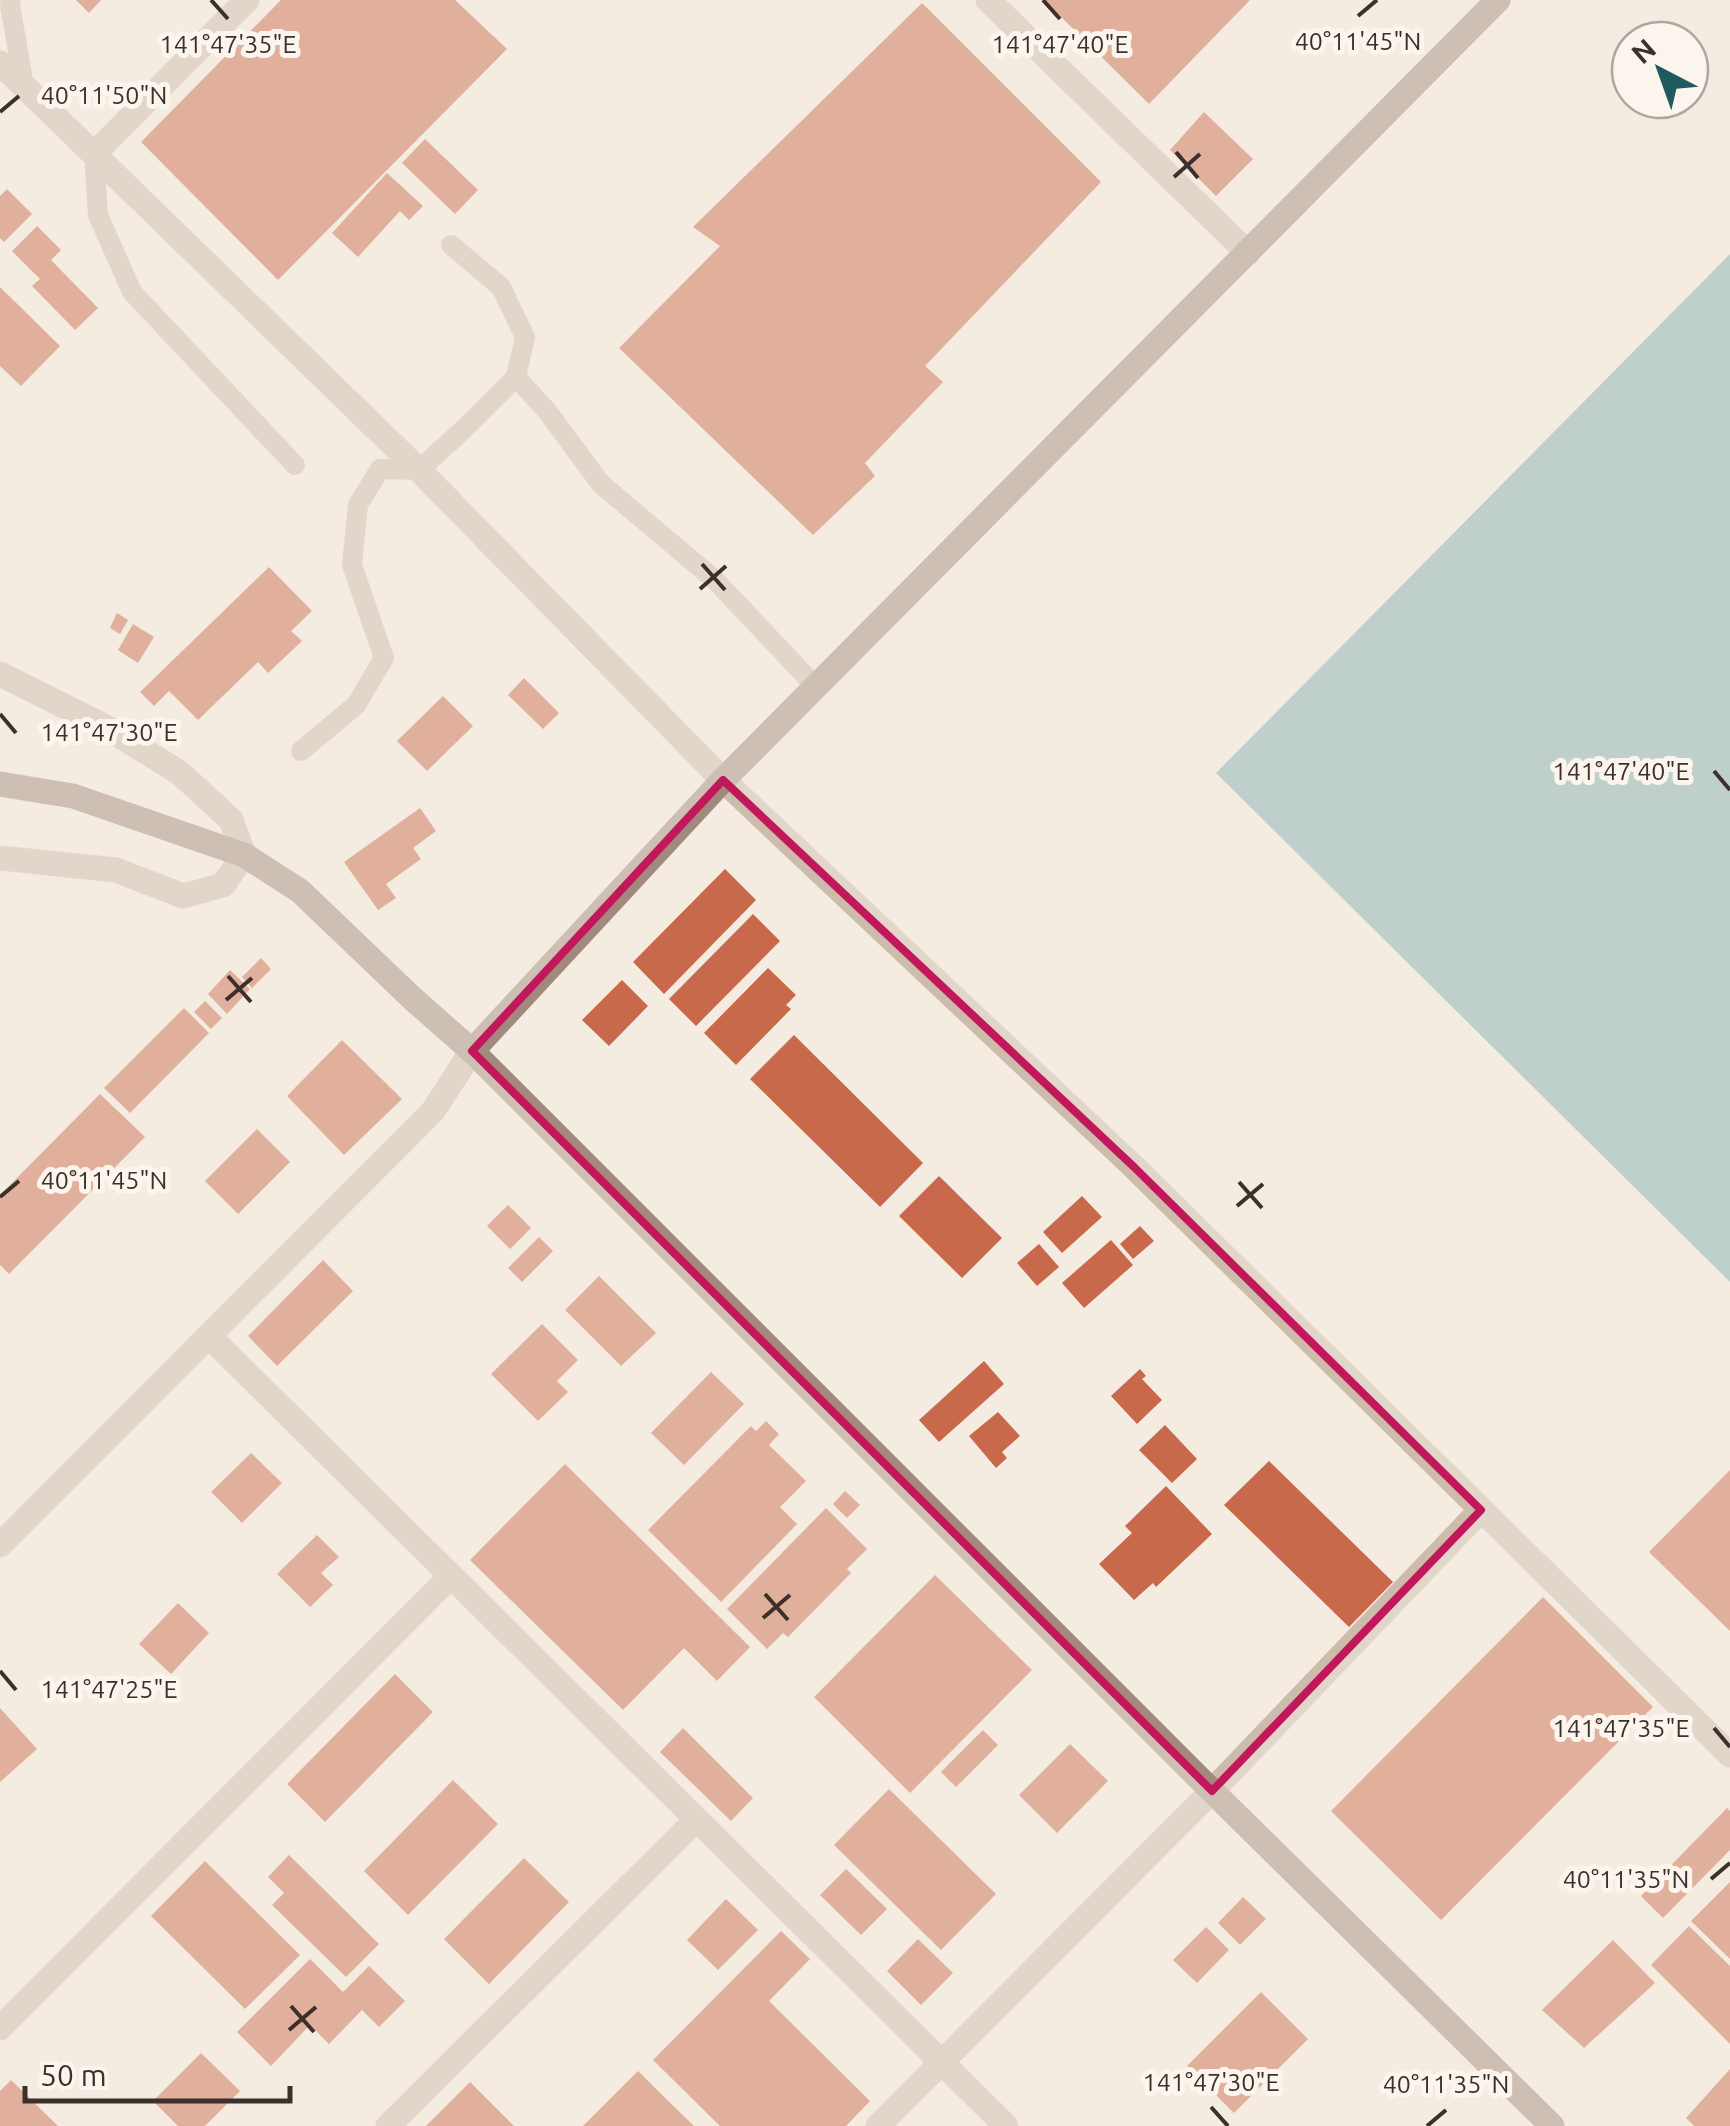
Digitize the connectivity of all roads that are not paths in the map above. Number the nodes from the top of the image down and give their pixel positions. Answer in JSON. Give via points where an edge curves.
{"nodes":[{"id":1,"x":11,"y":0,"type":"edge"},
{"id":2,"x":247,"y":0,"type":"edge"},
{"id":3,"x":988,"y":0,"type":"edge"},
{"id":4,"x":1498,"y":0,"type":"edge"},
{"id":5,"x":0,"y":63,"type":"edge"},
{"id":6,"x":24,"y":86,"type":"junction"},
{"id":7,"x":94,"y":154,"type":"junction"},
{"id":8,"x":452,"y":245,"type":"dead end"},
{"id":9,"x":1248,"y":254,"type":"junction"},
{"id":10,"x":516,"y":376,"type":"junction"},
{"id":11,"x":295,"y":466,"type":"dead end"},
{"id":12,"x":419,"y":470,"type":"junction"},
{"id":13,"x":0,"y":674,"type":"edge"},
{"id":14,"x":816,"y":687,"type":"junction"},
{"id":15,"x":301,"y":752,"type":"dead end"},
{"id":16,"x":724,"y":780,"type":"junction"},
{"id":17,"x":0,"y":784,"type":"edge"},
{"id":18,"x":244,"y":855,"type":"junction"},
{"id":19,"x":0,"y":858,"type":"edge"},
{"id":20,"x":472,"y":1052,"type":"junction"},
{"id":21,"x":210,"y":1338,"type":"junction"},
{"id":22,"x":1481,"y":1510,"type":"junction"},
{"id":23,"x":0,"y":1545,"type":"edge"},
{"id":24,"x":451,"y":1576,"type":"junction"},
{"id":25,"x":1730,"y":1756,"type":"edge"},
{"id":26,"x":1212,"y":1791,"type":"junction"},
{"id":27,"x":696,"y":1820,"type":"junction"},
{"id":28,"x":0,"y":2028,"type":"edge"},
{"id":29,"x":942,"y":2063,"type":"junction"},
{"id":30,"x":388,"y":2126,"type":"edge"},
{"id":31,"x":878,"y":2126,"type":"edge"},
{"id":32,"x":1006,"y":2126,"type":"edge"},
{"id":33,"x":1552,"y":2126,"type":"edge"}],
"edges":[{"from":1,"to":6,"type":"lane"},
{"from":2,"to":7,"type":"street"},
{"from":3,"to":9,"type":"street"},
{"from":4,"to":9,"type":"street"},
{"from":5,"to":6,"type":"street"},
{"from":6,"to":7,"type":"street"},
{"from":7,"to":11,"type":"lane","via":[[98,215],[132,292]]},
{"from":7,"to":12,"type":"street"},
{"from":8,"to":10,"type":"lane","via":[[501,288],[525,337]]},
{"from":9,"to":14,"type":"street"},
{"from":10,"to":12,"type":"lane"},
{"from":10,"to":14,"type":"lane","via":[[601,484],[716,580]]},
{"from":12,"to":15,"type":"lane","via":[[380,469],[358,505],[352,565],[384,658],[356,704]]},
{"from":12,"to":16,"type":"street"},
{"from":13,"to":18,"type":"street","via":[[180,773],[230,820]]},
{"from":14,"to":16,"type":"street"},
{"from":16,"to":20,"type":"street"},
{"from":16,"to":22,"type":"street","via":[[1134,1167]]},
{"from":17,"to":18,"type":"street","via":[[73,796]]},
{"from":18,"to":19,"type":"street","via":[[223,886],[184,896],[116,870]]},
{"from":18,"to":20,"type":"street","via":[[300,891]]},
{"from":20,"to":21,"type":"street","via":[[433,1111]]},
{"from":20,"to":26,"type":"street"},
{"from":21,"to":23,"type":"street"},
{"from":21,"to":24,"type":"street"},
{"from":22,"to":25,"type":"street"},
{"from":22,"to":26,"type":"street"},
{"from":24,"to":27,"type":"street"},
{"from":24,"to":28,"type":"street"},
{"from":26,"to":29,"type":"street"},
{"from":26,"to":33,"type":"street"},
{"from":27,"to":29,"type":"street"},
{"from":27,"to":30,"type":"street"},
{"from":29,"to":31,"type":"street"},
{"from":29,"to":32,"type":"street"}]}
